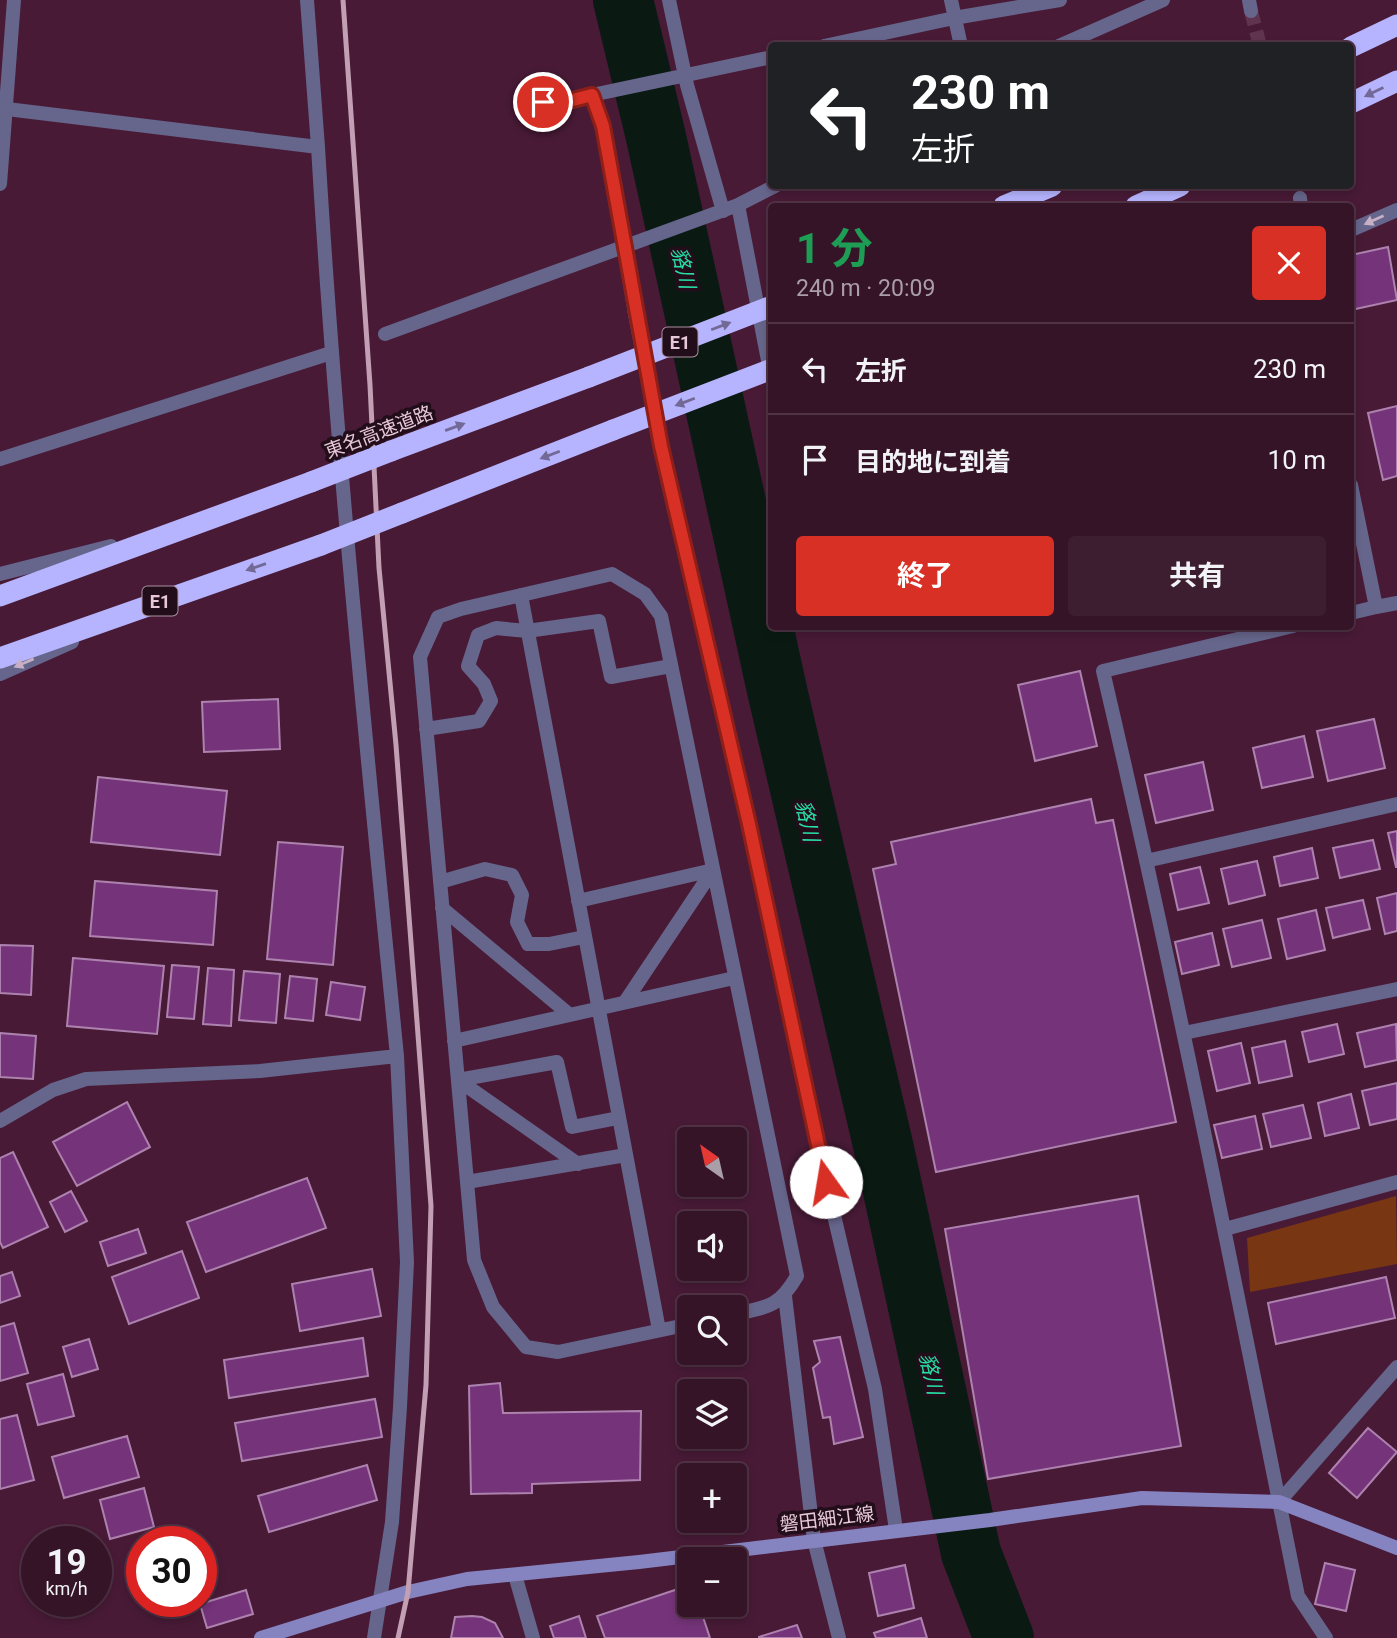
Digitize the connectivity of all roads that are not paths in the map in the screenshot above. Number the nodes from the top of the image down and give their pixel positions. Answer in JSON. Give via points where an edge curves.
{"nodes":[{"id":1,"x":14,"y":0,"type":"edge"},
{"id":2,"x":307,"y":0,"type":"edge"},
{"id":3,"x":669,"y":0,"type":"edge"},
{"id":4,"x":951,"y":0,"type":"edge"},
{"id":5,"x":1060,"y":0,"type":"edge"},
{"id":6,"x":1163,"y":0,"type":"edge"},
{"id":7,"x":954,"y":18,"type":"junction"},
{"id":8,"x":1397,"y":25,"type":"edge"},
{"id":9,"x":843,"y":42,"type":"edge"},
{"id":10,"x":960,"y":42,"type":"edge"},
{"id":11,"x":1068,"y":42,"type":"edge"},
{"id":12,"x":1354,"y":46,"type":"edge"},
{"id":13,"x":768,"y":58,"type":"edge"},
{"id":14,"x":685,"y":75,"type":"junction"},
{"id":15,"x":1397,"y":80,"type":"edge"},
{"id":16,"x":529,"y":93,"type":"dead end"},
{"id":17,"x":599,"y":93,"type":"junction"},
{"id":18,"x":1354,"y":102,"type":"edge"},
{"id":19,"x":7,"y":109,"type":"junction"},
{"id":20,"x":318,"y":147,"type":"junction"},
{"id":21,"x":0,"y":184,"type":"edge"},
{"id":22,"x":769,"y":189,"type":"edge"},
{"id":23,"x":1045,"y":189,"type":"edge"},
{"id":24,"x":1173,"y":189,"type":"edge"},
{"id":25,"x":1011,"y":203,"type":"edge"},
{"id":26,"x":1143,"y":203,"type":"edge"},
{"id":27,"x":738,"y":205,"type":"junction"},
{"id":28,"x":1397,"y":209,"type":"edge"},
{"id":29,"x":721,"y":211,"type":"junction"},
{"id":30,"x":1354,"y":229,"type":"edge"},
{"id":31,"x":626,"y":247,"type":"junction"},
{"id":32,"x":768,"y":308,"type":"edge"},
{"id":33,"x":385,"y":334,"type":"dead end"},
{"id":34,"x":331,"y":354,"type":"junction"},
{"id":35,"x":768,"y":358,"type":"edge"},
{"id":36,"x":768,"y":371,"type":"edge"},
{"id":37,"x":0,"y":459,"type":"edge"},
{"id":38,"x":1354,"y":500,"type":"edge"},
{"id":39,"x":178,"y":530,"type":"junction"},
{"id":40,"x":0,"y":574,"type":"edge"},
{"id":41,"x":199,"y":587,"type":"junction"},
{"id":42,"x":521,"y":595,"type":"junction"},
{"id":43,"x":0,"y":596,"type":"edge"},
{"id":44,"x":1397,"y":603,"type":"edge"},
{"id":45,"x":1376,"y":607,"type":"junction"},
{"id":46,"x":1354,"y":612,"type":"edge"},
{"id":47,"x":1276,"y":630,"type":"edge"},
{"id":48,"x":527,"y":631,"type":"junction"},
{"id":49,"x":0,"y":658,"type":"edge"},
{"id":50,"x":671,"y":666,"type":"junction"},
{"id":51,"x":0,"y":674,"type":"edge"},
{"id":52,"x":426,"y":729,"type":"junction"},
{"id":53,"x":1397,"y":804,"type":"edge"},
{"id":54,"x":1146,"y":861,"type":"junction"},
{"id":55,"x":713,"y":870,"type":"junction"},
{"id":56,"x":440,"y":882,"type":"junction"},
{"id":57,"x":578,"y":901,"type":"junction"},
{"id":58,"x":442,"y":908,"type":"junction"},
{"id":59,"x":584,"y":937,"type":"junction"},
{"id":60,"x":734,"y":978,"type":"junction"},
{"id":61,"x":1397,"y":989,"type":"edge"},
{"id":62,"x":625,"y":1002,"type":"junction"},
{"id":63,"x":598,"y":1009,"type":"junction"},
{"id":64,"x":570,"y":1015,"type":"junction"},
{"id":65,"x":1184,"y":1033,"type":"junction"},
{"id":66,"x":454,"y":1041,"type":"junction"},
{"id":67,"x":397,"y":1056,"type":"junction"},
{"id":68,"x":458,"y":1080,"type":"junction"},
{"id":69,"x":618,"y":1118,"type":"junction"},
{"id":70,"x":0,"y":1121,"type":"edge"},
{"id":71,"x":626,"y":1155,"type":"junction"},
{"id":72,"x":578,"y":1164,"type":"junction"},
{"id":73,"x":467,"y":1181,"type":"junction"},
{"id":74,"x":1397,"y":1182,"type":"edge"},
{"id":75,"x":1225,"y":1229,"type":"junction"},
{"id":76,"x":785,"y":1296,"type":"junction"},
{"id":77,"x":747,"y":1311,"type":"edge"},
{"id":78,"x":677,"y":1327,"type":"edge"},
{"id":79,"x":659,"y":1330,"type":"junction"},
{"id":80,"x":1397,"y":1367,"type":"edge"},
{"id":81,"x":1279,"y":1502,"type":"junction"},
{"id":82,"x":896,"y":1530,"type":"junction"},
{"id":83,"x":814,"y":1540,"type":"junction"},
{"id":84,"x":1397,"y":1548,"type":"edge"},
{"id":85,"x":515,"y":1575,"type":"junction"},
{"id":86,"x":381,"y":1601,"type":"junction"},
{"id":87,"x":261,"y":1638,"type":"edge"},
{"id":88,"x":374,"y":1638,"type":"edge"},
{"id":89,"x":533,"y":1638,"type":"edge"},
{"id":90,"x":839,"y":1638,"type":"edge"},
{"id":91,"x":1326,"y":1638,"type":"edge"}],
"edges":[{"from":1,"to":19,"type":"street"},
{"from":2,"to":20,"type":"street"},
{"from":3,"to":14,"type":"street"},
{"from":4,"to":7,"type":"street"},
{"from":5,"to":7,"type":"street"},
{"from":6,"to":11,"type":"street"},
{"from":7,"to":9,"type":"street"},
{"from":7,"to":10,"type":"street"},
{"from":8,"to":12,"type":"highway"},
{"from":13,"to":14,"type":"street"},
{"from":14,"to":17,"type":"street"},
{"from":14,"to":29,"type":"street"},
{"from":15,"to":18,"type":"highway","one_way":true},
{"from":16,"to":17,"type":"street","via":[[555,103]]},
{"from":17,"to":31,"type":"street"},
{"from":19,"to":20,"type":"street"},
{"from":19,"to":21,"type":"street"},
{"from":20,"to":34,"type":"street"},
{"from":22,"to":27,"type":"street"},
{"from":23,"to":25,"type":"highway"},
{"from":24,"to":26,"type":"highway"},
{"from":27,"to":29,"type":"street"},
{"from":27,"to":35,"type":"street"},
{"from":28,"to":30,"type":"street","one_way":true},
{"from":29,"to":31,"type":"street"},
{"from":31,"to":33,"type":"street"},
{"from":31,"to":82,"type":"street","via":[[661,446],[874,1389]]},
{"from":39,"to":32,"type":"highway","name":"東名高速道路","number":"E1","one_way":true,"bridge":true},
{"from":34,"to":37,"type":"street"},
{"from":34,"to":67,"type":"street"},
{"from":36,"to":41,"type":"highway","number":"E1","one_way":true,"bridge":true,"via":[[321,545]]},
{"from":38,"to":45,"type":"street"},
{"from":39,"to":40,"type":"street"},
{"from":39,"to":43,"type":"highway","name":"東名高速道路","number":"E1"},
{"from":41,"to":49,"type":"highway","number":"E1"},
{"from":41,"to":51,"type":"street","one_way":true},
{"from":42,"to":48,"type":"street"},
{"from":42,"to":50,"type":"street","via":[[612,574],[645,594],[661,616]]},
{"from":42,"to":52,"type":"street","via":[[438,617],[420,657]]},
{"from":44,"to":45,"type":"street"},
{"from":45,"to":46,"type":"street"},
{"from":47,"to":54,"type":"street","via":[[1103,671]]},
{"from":48,"to":50,"type":"street","via":[[599,621],[611,677]]},
{"from":48,"to":52,"type":"street","via":[[496,628],[478,635],[468,666],[491,701],[479,721]]},
{"from":48,"to":57,"type":"street"},
{"from":50,"to":55,"type":"street"},
{"from":52,"to":56,"type":"street"},
{"from":53,"to":54,"type":"street"},
{"from":54,"to":65,"type":"street"},
{"from":55,"to":57,"type":"street"},
{"from":55,"to":60,"type":"street"},
{"from":55,"to":62,"type":"street"},
{"from":56,"to":58,"type":"street"},
{"from":56,"to":59,"type":"street","via":[[485,869],[512,875],[522,895],[517,922],[528,944]]},
{"from":57,"to":59,"type":"street"},
{"from":58,"to":64,"type":"street"},
{"from":58,"to":66,"type":"street"},
{"from":59,"to":63,"type":"street"},
{"from":60,"to":62,"type":"street"},
{"from":60,"to":76,"type":"street","via":[[797,1276]]},
{"from":61,"to":65,"type":"street"},
{"from":62,"to":63,"type":"street"},
{"from":63,"to":64,"type":"street"},
{"from":63,"to":69,"type":"street"},
{"from":64,"to":66,"type":"street"},
{"from":65,"to":75,"type":"street"},
{"from":66,"to":68,"type":"street"},
{"from":67,"to":70,"type":"street","via":[[260,1071],[86,1079],[52,1090]]},
{"from":67,"to":86,"type":"street","via":[[407,1262],[392,1522]]},
{"from":68,"to":69,"type":"street","via":[[557,1062],[572,1127]]},
{"from":68,"to":72,"type":"street"},
{"from":68,"to":73,"type":"street"},
{"from":69,"to":71,"type":"street"},
{"from":71,"to":72,"type":"street"},
{"from":71,"to":79,"type":"street"},
{"from":72,"to":73,"type":"street"},
{"from":73,"to":79,"type":"street","via":[[474,1260],[492,1307],[526,1347],[558,1352]]},
{"from":74,"to":75,"type":"street"},
{"from":75,"to":81,"type":"street"},
{"from":76,"to":77,"type":"street"},
{"from":76,"to":83,"type":"street"},
{"from":78,"to":79,"type":"street"},
{"from":80,"to":81,"type":"street"},
{"from":81,"to":82,"type":"main road","name":"磐田細江線","via":[[1142,1498]]},
{"from":81,"to":84,"type":"main road","name":"磐田細江線"},
{"from":81,"to":91,"type":"street","via":[[1298,1596]]},
{"from":82,"to":83,"type":"main road","name":"磐田細江線"},
{"from":83,"to":85,"type":"main road","name":"磐田細江線"},
{"from":83,"to":90,"type":"street"},
{"from":85,"to":86,"type":"main road","name":"磐田細江線","via":[[467,1579]]},
{"from":85,"to":89,"type":"street"},
{"from":86,"to":87,"type":"main road","name":"磐田細江線"},
{"from":86,"to":88,"type":"street"}]}
